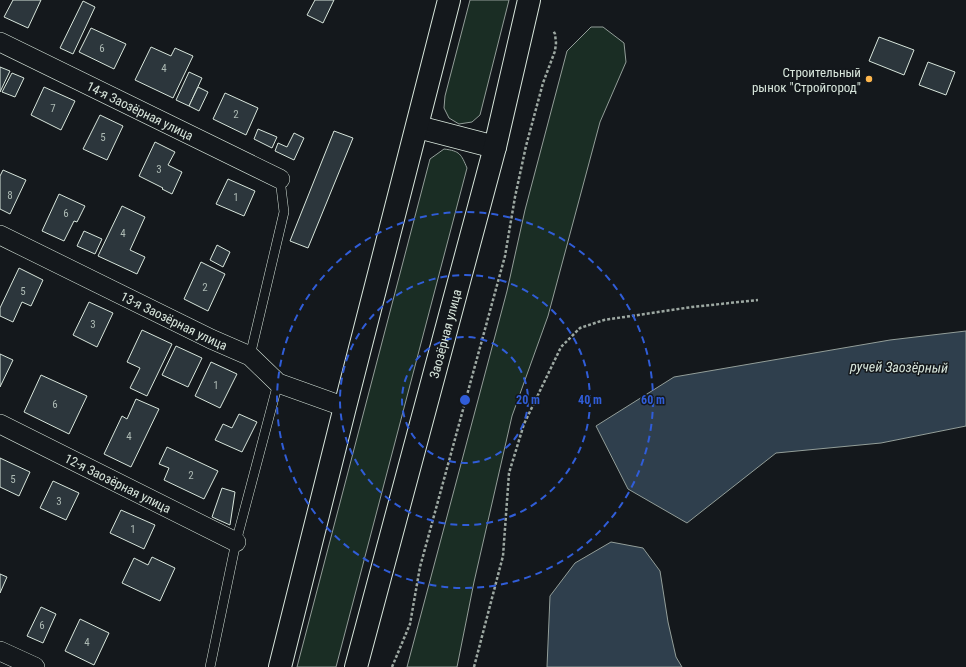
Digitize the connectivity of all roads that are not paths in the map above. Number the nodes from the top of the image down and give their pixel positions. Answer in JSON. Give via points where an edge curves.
{"nodes":[{"id":1,"x":449,"y":0,"type":"edge"},
{"id":2,"x":529,"y":0,"type":"edge"},
{"id":3,"x":0,"y":42,"type":"edge"},
{"id":4,"x":418,"y":127,"type":"junction"},
{"id":5,"x":495,"y":146,"type":"junction"},
{"id":6,"x":280,"y":179,"type":"joint"},
{"id":7,"x":0,"y":235,"type":"edge"},
{"id":8,"x":250,"y":356,"type":"junction"},
{"id":9,"x":278,"y":383,"type":"junction"},
{"id":10,"x":345,"y":407,"type":"junction"},
{"id":11,"x":0,"y":424,"type":"edge"},
{"id":12,"x":236,"y":542,"type":"junction"},
{"id":13,"x":0,"y":650,"type":"edge"},
{"id":14,"x":35,"y":667,"type":"edge"},
{"id":15,"x":210,"y":667,"type":"edge"},
{"id":16,"x":280,"y":667,"type":"edge"},
{"id":17,"x":356,"y":667,"type":"edge"}],
"edges":[{"from":1,"to":4,"type":"main road"},
{"from":2,"to":5,"type":"main road","name":"Заозёрная улица"},
{"from":3,"to":6,"type":"street","name":"14-я Заозёрная улица"},
{"from":4,"to":5,"type":"main road"},
{"from":4,"to":10,"type":"main road"},
{"from":5,"to":17,"type":"main road","name":"Заозёрная улица"},
{"from":6,"to":8,"type":"lane","via":[[284,212]]},
{"from":7,"to":8,"type":"street","name":"13-я Заозёрная улица"},
{"from":8,"to":9,"type":"street","name":"13-я Заозёрная улица"},
{"from":9,"to":10,"type":"street","name":"13-я Заозёрная улица"},
{"from":9,"to":12,"type":"lane"},
{"from":10,"to":16,"type":"main road"},
{"from":11,"to":12,"type":"street","name":"12-я Заозёрная улица"},
{"from":12,"to":15,"type":"lane"},
{"from":13,"to":14,"type":"street"}]}
